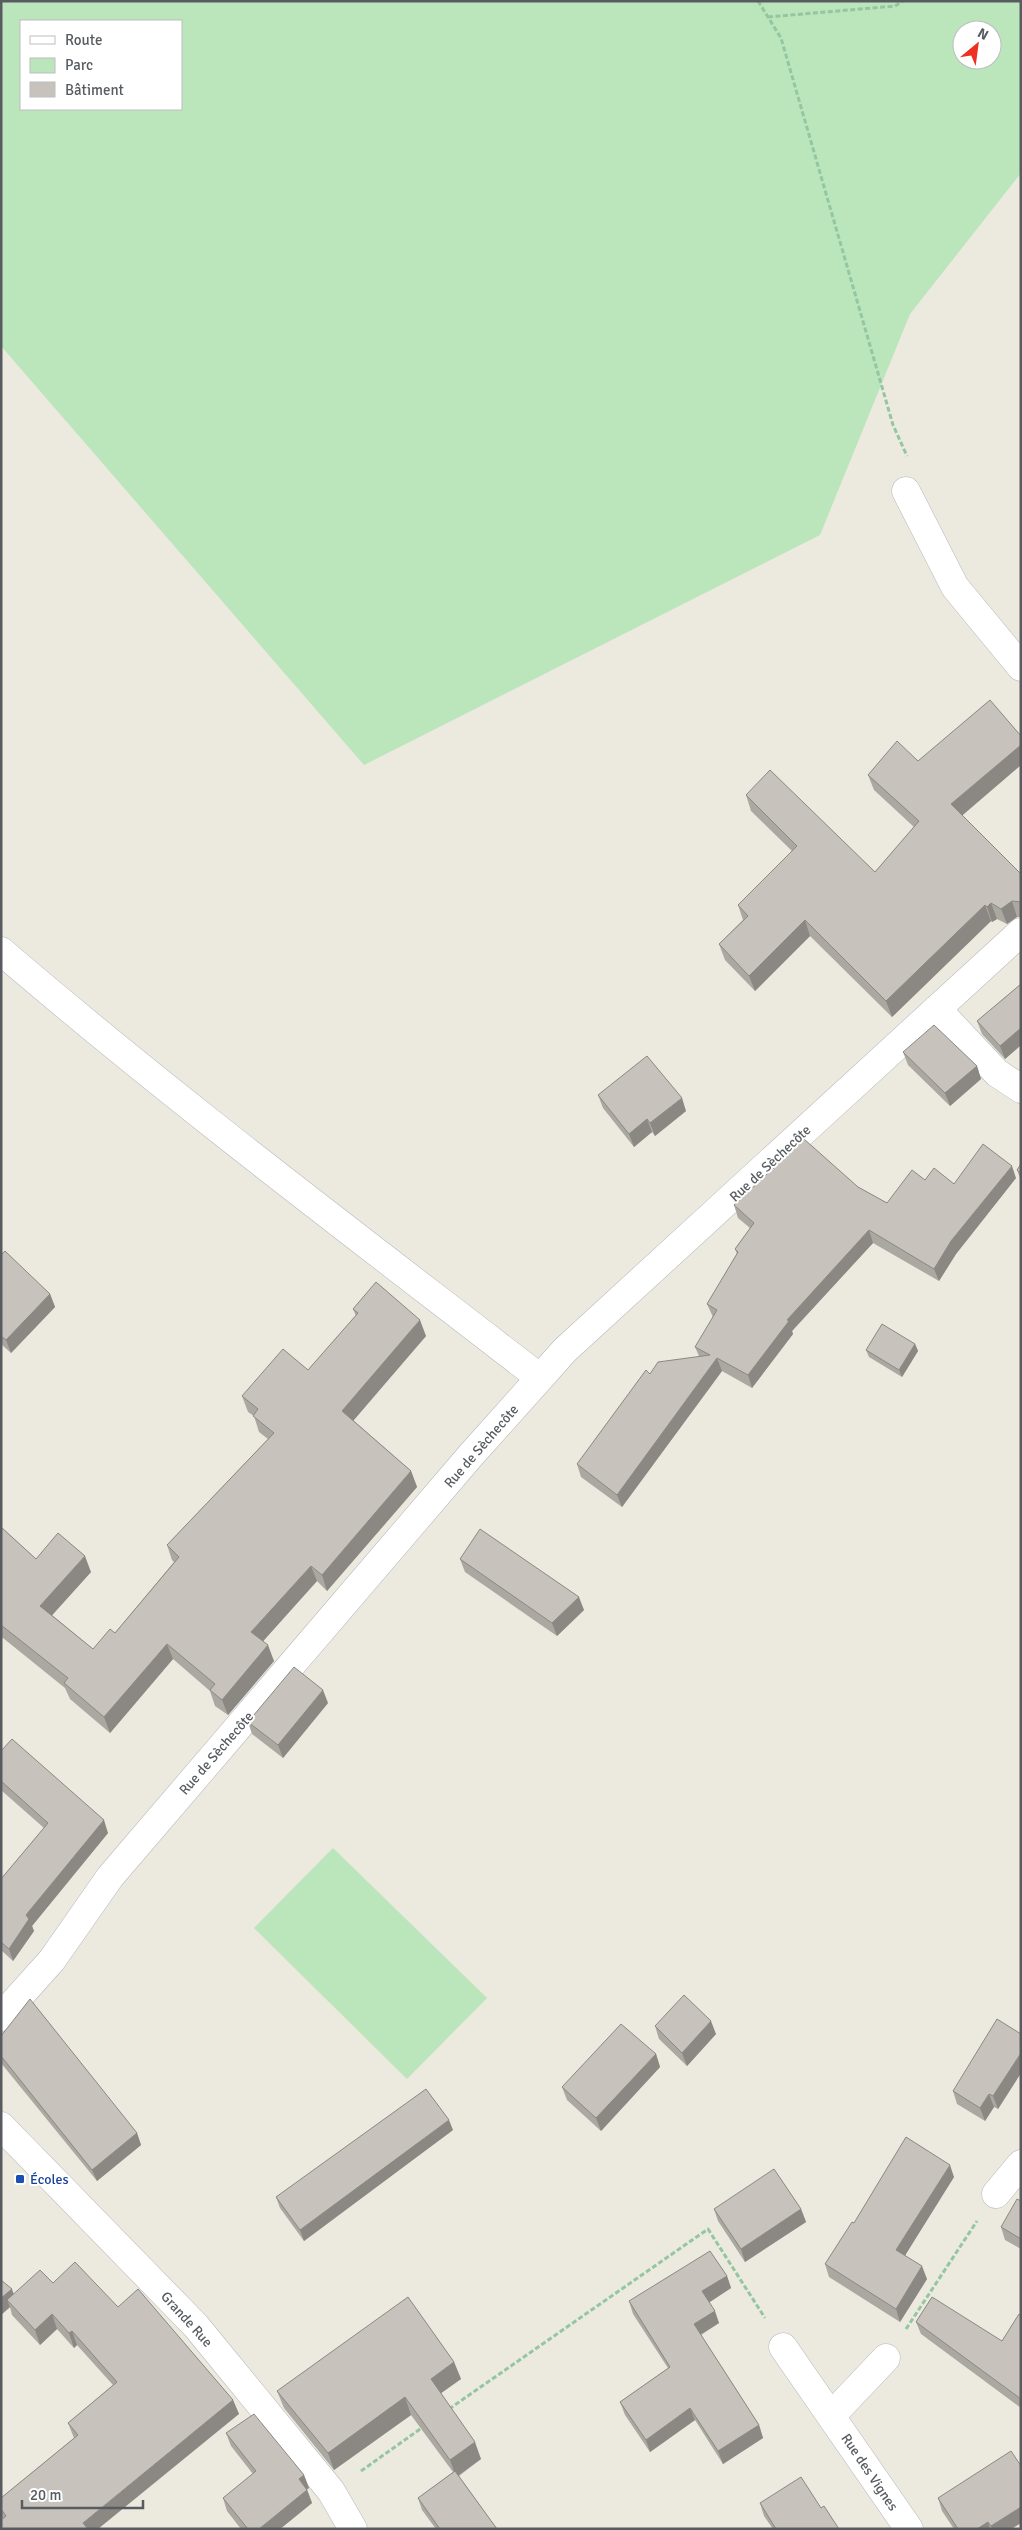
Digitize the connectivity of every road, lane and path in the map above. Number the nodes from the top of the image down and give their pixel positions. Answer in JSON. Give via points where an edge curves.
{"nodes":[{"id":1,"x":758,"y":1,"type":"edge"},
{"id":2,"x":903,"y":1,"type":"edge"},
{"id":3,"x":768,"y":17,"type":"junction"},
{"id":4,"x":908,"y":460,"type":"dead end"},
{"id":5,"x":906,"y":491,"type":"dead end"},
{"id":6,"x":1021,"y":667,"type":"edge"},
{"id":7,"x":1021,"y":932,"type":"edge"},
{"id":8,"x":1,"y":951,"type":"edge"},
{"id":9,"x":937,"y":1009,"type":"junction"},
{"id":10,"x":1021,"y":1089,"type":"edge"},
{"id":11,"x":540,"y":1378,"type":"junction"},
{"id":12,"x":1,"y":2017,"type":"edge"},
{"id":13,"x":1,"y":2126,"type":"edge"},
{"id":14,"x":1021,"y":2164,"type":"edge"},
{"id":15,"x":996,"y":2194,"type":"joint"},
{"id":16,"x":783,"y":2347,"type":"joint"},
{"id":17,"x":886,"y":2358,"type":"joint"},
{"id":18,"x":446,"y":2411,"type":"edge"},
{"id":19,"x":832,"y":2415,"type":"junction"},
{"id":20,"x":430,"y":2422,"type":"edge"},
{"id":21,"x":331,"y":2491,"type":"junction"},
{"id":22,"x":353,"y":2529,"type":"edge"},
{"id":23,"x":909,"y":2529,"type":"edge"}],
"edges":[{"from":1,"to":3,"type":"path"},
{"from":2,"to":3,"type":"path","via":[[895,6]]},
{"from":3,"to":4,"type":"path","via":[[781,38],[893,425]]},
{"from":5,"to":6,"type":"street","via":[[955,587]]},
{"from":7,"to":9,"type":"street","name":"Rue de Sèchecôte"},
{"from":8,"to":11,"type":"street","via":[[73,1013],[256,1159]]},
{"from":9,"to":10,"type":"street","via":[[998,1073]]},
{"from":9,"to":11,"type":"street","name":"Rue de Sèchecôte","via":[[565,1350]]},
{"from":11,"to":12,"type":"street","name":"Rue de Sèchecôte","via":[[110,1877],[52,1960]]},
{"from":13,"to":21,"type":"street","name":"Grande Rue","via":[[196,2326]]},
{"from":14,"to":15,"type":"street"},
{"from":15,"to":17,"type":"path"},
{"from":16,"to":18,"type":"path","via":[[708,2229]]},
{"from":16,"to":19,"type":"street","name":"Rue des Vignes"},
{"from":17,"to":19,"type":"street"},
{"from":19,"to":23,"type":"street","name":"Rue des Vignes"},
{"from":20,"to":21,"type":"path"},
{"from":21,"to":22,"type":"street","name":"Grande Rue"}]}
